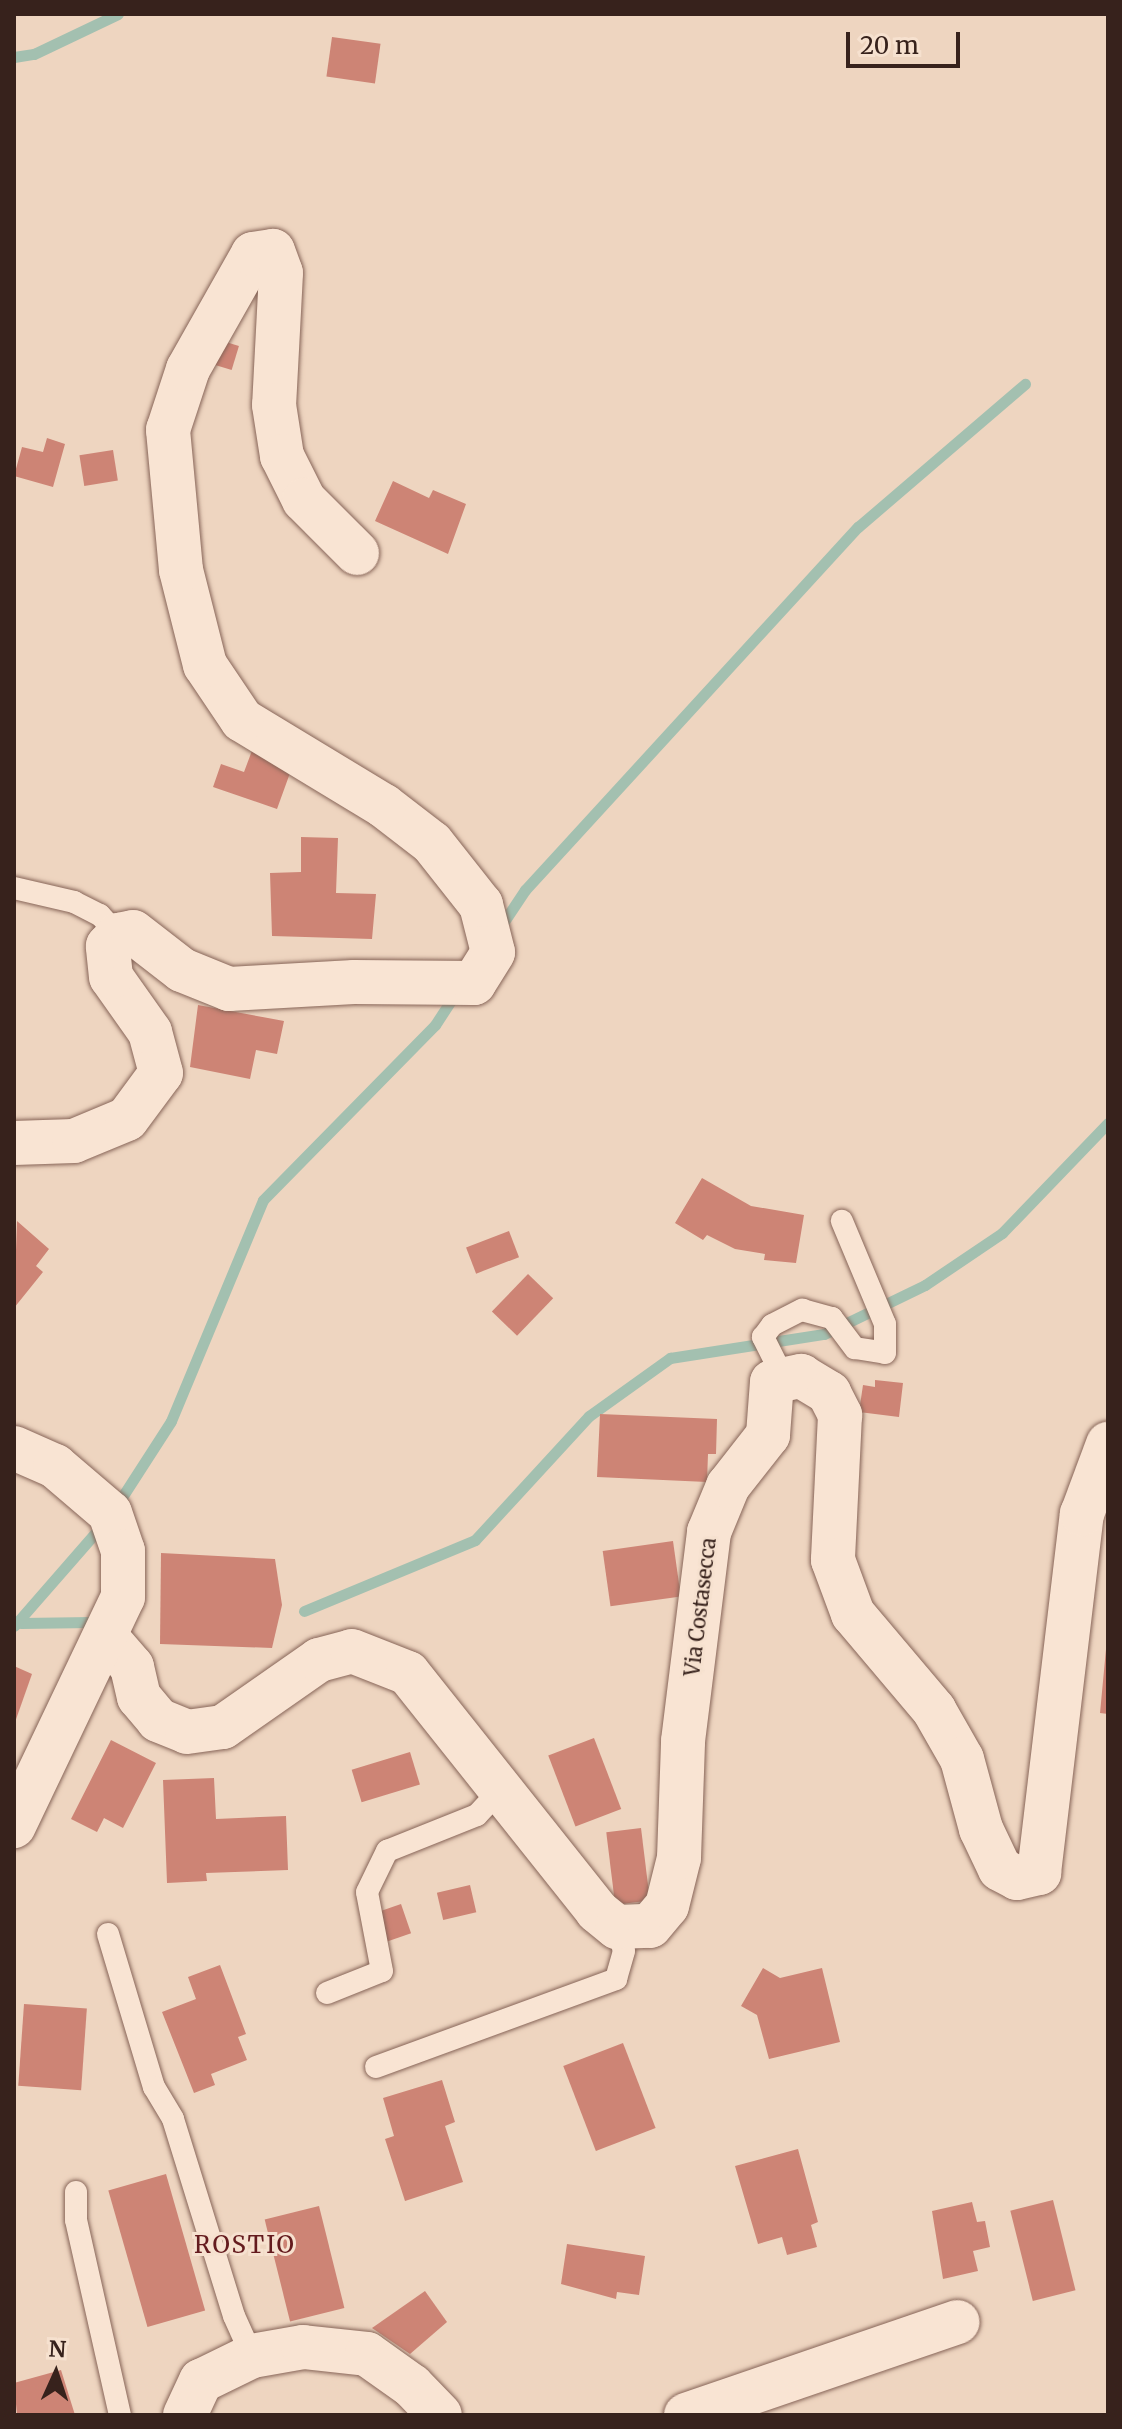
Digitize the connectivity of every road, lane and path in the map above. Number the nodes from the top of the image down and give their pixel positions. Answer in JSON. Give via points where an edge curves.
{"nodes":[{"id":1,"x":357,"y":553,"type":"dead end"},
{"id":2,"x":14,"y":888,"type":"edge"},
{"id":3,"x":118,"y":935,"type":"junction"},
{"id":4,"x":14,"y":1143,"type":"edge"},
{"id":5,"x":842,"y":1221,"type":"dead end"},
{"id":6,"x":783,"y":1377,"type":"junction"},
{"id":7,"x":1108,"y":1444,"type":"edge"},
{"id":8,"x":14,"y":1448,"type":"edge"},
{"id":9,"x":107,"y":1638,"type":"junction"},
{"id":10,"x":502,"y":1788,"type":"junction"},
{"id":11,"x":14,"y":1826,"type":"edge"},
{"id":12,"x":617,"y":1927,"type":"junction"},
{"id":13,"x":108,"y":1934,"type":"dead end"},
{"id":14,"x":327,"y":1993,"type":"dead end"},
{"id":15,"x":376,"y":2067,"type":"dead end"},
{"id":16,"x":76,"y":2192,"type":"dead end"},
{"id":17,"x":958,"y":2322,"type":"dead end"},
{"id":18,"x":252,"y":2356,"type":"junction"},
{"id":19,"x":120,"y":2415,"type":"edge"},
{"id":20,"x":185,"y":2415,"type":"edge"},
{"id":21,"x":440,"y":2415,"type":"edge"},
{"id":22,"x":686,"y":2415,"type":"edge"}],
"edges":[{"from":1,"to":3,"type":"street","via":[[304,500],[282,456],[274,405],[281,273],[273,251],[253,254],[188,369],[168,430],[181,570],[205,665],[242,720],[384,806],[432,843],[481,905],[493,952],[474,983],[229,989],[182,970],[133,932]]},
{"from":2,"to":3,"type":"lane","via":[[74,902],[100,915]]},
{"from":3,"to":4,"type":"street","via":[[108,946],[111,977],[150,1032],[161,1073],[127,1119],[74,1141]]},
{"from":5,"to":6,"type":"lane","via":[[885,1324],[885,1353],[855,1348],[832,1318],[802,1310],[772,1325],[763,1337]]},
{"from":6,"to":7,"type":"street","via":[[815,1381],[840,1415],[833,1560],[853,1614],[934,1710],[962,1759],[981,1829],[1000,1869],[1017,1878],[1039,1873],[1082,1514]]},
{"from":6,"to":12,"type":"street","name":"Via Costasecca","via":[[772,1382],[768,1435],[728,1486],[709,1532],[683,1741],[679,1858],[667,1906],[650,1926]]},
{"from":8,"to":9,"type":"street","via":[[55,1466],[110,1513],[123,1551],[123,1597]]},
{"from":9,"to":10,"type":"street","via":[[132,1667],[139,1697],[158,1720],[187,1732],[223,1727],[319,1660],[352,1651],[408,1673]]},
{"from":9,"to":11,"type":"street"},
{"from":10,"to":12,"type":"street","via":[[597,1911]]},
{"from":10,"to":14,"type":"lane","via":[[477,1815],[387,1851],[367,1892],[382,1971]]},
{"from":12,"to":15,"type":"lane","via":[[624,1951],[616,1979]]},
{"from":13,"to":18,"type":"lane","via":[[154,2087],[173,2119],[234,2316]]},
{"from":16,"to":19,"type":"lane","via":[[76,2220]]},
{"from":17,"to":22,"type":"street"},
{"from":18,"to":20,"type":"street","via":[[201,2381]]},
{"from":18,"to":21,"type":"street","via":[[303,2347],[367,2354],[412,2386]]}]}
